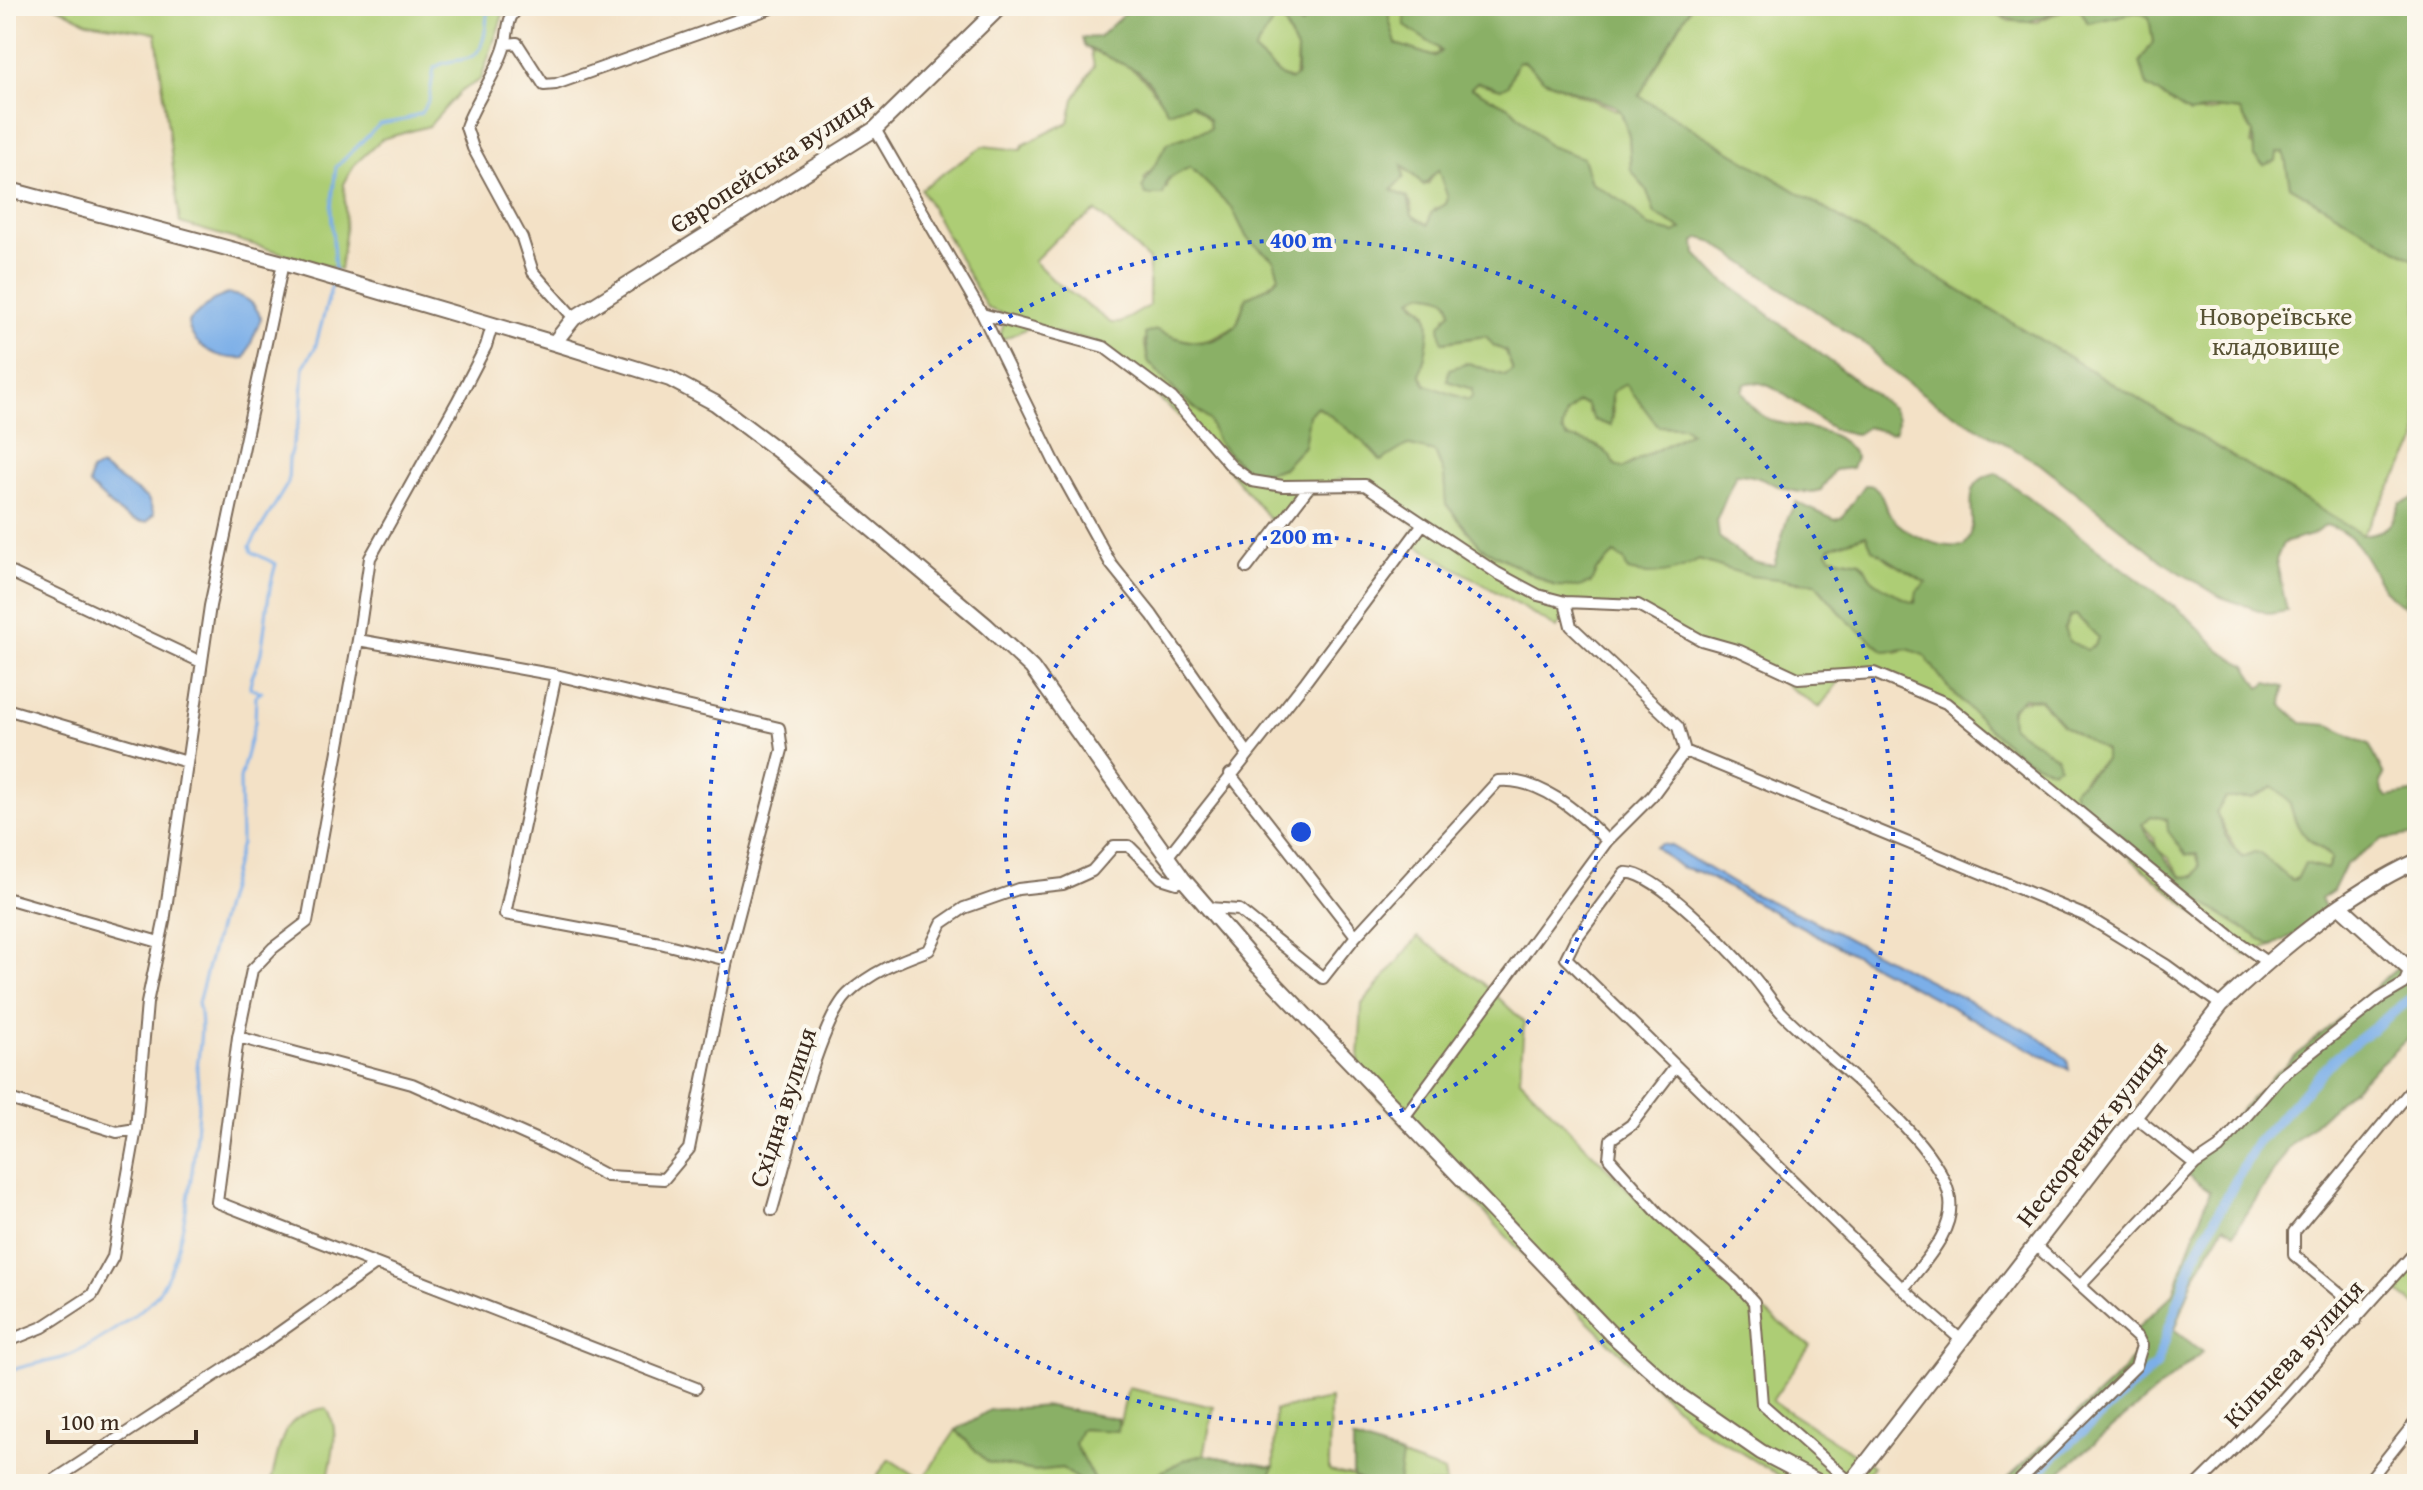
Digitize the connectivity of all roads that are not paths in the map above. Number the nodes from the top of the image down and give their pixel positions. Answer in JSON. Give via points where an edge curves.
{"nodes":[{"id":1,"x":523,"y":6,"type":"edge"},
{"id":2,"x":777,"y":6,"type":"edge"},
{"id":3,"x":1001,"y":6,"type":"edge"},
{"id":4,"x":506,"y":44,"type":"junction"},
{"id":5,"x":875,"y":129,"type":"junction"},
{"id":6,"x":6,"y":189,"type":"edge"},
{"id":7,"x":283,"y":263,"type":"junction"},
{"id":8,"x":982,"y":314,"type":"junction"},
{"id":9,"x":574,"y":318,"type":"junction"},
{"id":10,"x":492,"y":326,"type":"junction"},
{"id":11,"x":554,"y":343,"type":"junction"},
{"id":12,"x":1309,"y":487,"type":"junction"},
{"id":13,"x":1422,"y":525,"type":"junction"},
{"id":14,"x":1247,"y":568,"type":"dead end"},
{"id":15,"x":6,"y":570,"type":"edge"},
{"id":16,"x":1565,"y":602,"type":"junction"},
{"id":17,"x":358,"y":640,"type":"junction"},
{"id":18,"x":201,"y":662,"type":"junction"},
{"id":19,"x":556,"y":675,"type":"junction"},
{"id":20,"x":6,"y":709,"type":"edge"},
{"id":21,"x":1685,"y":751,"type":"junction"},
{"id":22,"x":1247,"y":752,"type":"junction"},
{"id":23,"x":187,"y":762,"type":"junction"},
{"id":24,"x":1230,"y":774,"type":"junction"},
{"id":25,"x":1607,"y":841,"type":"junction"},
{"id":26,"x":1168,"y":856,"type":"junction"},
{"id":27,"x":2417,"y":861,"type":"edge"},
{"id":28,"x":1183,"y":879,"type":"junction"},
{"id":29,"x":6,"y":898,"type":"edge"},
{"id":30,"x":2341,"y":907,"type":"junction"},
{"id":31,"x":1209,"y":908,"type":"junction"},
{"id":32,"x":1356,"y":936,"type":"junction"},
{"id":33,"x":159,"y":942,"type":"junction"},
{"id":34,"x":727,"y":960,"type":"junction"},
{"id":35,"x":2268,"y":963,"type":"junction"},
{"id":36,"x":2414,"y":973,"type":"edge"},
{"id":37,"x":2221,"y":1005,"type":"junction"},
{"id":38,"x":238,"y":1037,"type":"junction"},
{"id":39,"x":1676,"y":1066,"type":"junction"},
{"id":40,"x":2417,"y":1083,"type":"edge"},
{"id":41,"x":6,"y":1098,"type":"edge"},
{"id":42,"x":1405,"y":1116,"type":"junction"},
{"id":43,"x":2134,"y":1116,"type":"junction"},
{"id":44,"x":136,"y":1129,"type":"junction"},
{"id":45,"x":2195,"y":1164,"type":"junction"},
{"id":46,"x":772,"y":1210,"type":"dead end"},
{"id":47,"x":2034,"y":1244,"type":"junction"},
{"id":48,"x":2417,"y":1250,"type":"edge"},
{"id":49,"x":376,"y":1264,"type":"junction"},
{"id":50,"x":2081,"y":1285,"type":"junction"},
{"id":51,"x":1903,"y":1289,"type":"junction"},
{"id":52,"x":2356,"y":1320,"type":"junction"},
{"id":53,"x":1960,"y":1339,"type":"junction"},
{"id":54,"x":6,"y":1342,"type":"edge"},
{"id":55,"x":696,"y":1388,"type":"dead end"},
{"id":56,"x":2417,"y":1420,"type":"edge"},
{"id":57,"x":1856,"y":1480,"type":"edge"},
{"id":58,"x":48,"y":1484,"type":"edge"},
{"id":59,"x":1822,"y":1484,"type":"edge"},
{"id":60,"x":2016,"y":1484,"type":"edge"},
{"id":61,"x":2198,"y":1484,"type":"edge"},
{"id":62,"x":2366,"y":1484,"type":"edge"}],
"edges":[{"from":1,"to":4,"type":"street","via":[[508,22]]},
{"from":2,"to":4,"type":"street","via":[[556,84],[544,85],[517,43]]},
{"from":3,"to":5,"type":"main road","name":"Європейська вулиця"},
{"from":4,"to":9,"type":"street","via":[[466,127],[522,238],[533,272]]},
{"from":5,"to":8,"type":"street"},
{"from":5,"to":9,"type":"main road","name":"Європейська вулиця"},
{"from":6,"to":7,"type":"main road"},
{"from":7,"to":10,"type":"main road"},
{"from":7,"to":18,"type":"street","via":[[229,503]]},
{"from":8,"to":12,"type":"street","via":[[1104,347],[1172,398],[1232,467],[1252,481]]},
{"from":8,"to":22,"type":"street","via":[[1111,564]]},
{"from":9,"to":11,"type":"main road","name":"Європейська вулиця"},
{"from":10,"to":11,"type":"main road"},
{"from":10,"to":17,"type":"street","via":[[457,402],[370,558]]},
{"from":11,"to":26,"type":"main road","via":[[670,379],[715,403],[842,504],[1032,668]]},
{"from":12,"to":13,"type":"street","via":[[1365,485]]},
{"from":12,"to":14,"type":"street"},
{"from":13,"to":16,"type":"street","via":[[1497,573],[1538,595]]},
{"from":13,"to":22,"type":"street"},
{"from":15,"to":18,"type":"street"},
{"from":16,"to":21,"type":"street","via":[[1571,626],[1678,727]]},
{"from":16,"to":35,"type":"street","via":[[1638,605],[1701,640],[1798,678],[1874,673],[1946,703]]},
{"from":17,"to":19,"type":"street"},
{"from":17,"to":38,"type":"street","via":[[307,922],[252,970]]},
{"from":18,"to":23,"type":"street"},
{"from":19,"to":34,"type":"street","via":[[779,728],[782,750]]},
{"from":19,"to":34,"type":"street","via":[[505,914]]},
{"from":20,"to":23,"type":"street"},
{"from":21,"to":25,"type":"street","via":[[1652,796]]},
{"from":21,"to":37,"type":"street","via":[[2086,916]]},
{"from":22,"to":24,"type":"street"},
{"from":23,"to":33,"type":"street"},
{"from":24,"to":26,"type":"street"},
{"from":24,"to":32,"type":"street"},
{"from":25,"to":32,"type":"street","via":[[1549,793],[1516,779],[1498,781]]},
{"from":25,"to":42,"type":"street"},
{"from":26,"to":28,"type":"main road"},
{"from":27,"to":30,"type":"main road","name":"Нескорених вулиця"},
{"from":28,"to":31,"type":"main road"},
{"from":28,"to":46,"type":"street","name":"Східна вулиця","via":[[1177,883],[1161,878],[1129,846],[1114,846],[1092,871],[1063,884],[1018,889],[964,908],[942,923],[929,950],[883,968],[846,996],[817,1055]]},
{"from":29,"to":33,"type":"street"},
{"from":30,"to":35,"type":"main road","name":"Нескорених вулиця"},
{"from":30,"to":36,"type":"main road"},
{"from":31,"to":32,"type":"street","via":[[1239,910],[1323,978]]},
{"from":31,"to":42,"type":"main road","via":[[1258,966]]},
{"from":33,"to":44,"type":"street","via":[[147,1003]]},
{"from":34,"to":38,"type":"street","via":[[689,1149],[664,1179],[607,1176],[412,1084]]},
{"from":35,"to":37,"type":"main road","name":"Нескорених вулиця"},
{"from":36,"to":45,"type":"street","via":[[2280,1077],[2219,1148]]},
{"from":37,"to":43,"type":"main road","name":"Нескорених вулиця"},
{"from":38,"to":49,"type":"street","via":[[217,1202]]},
{"from":39,"to":51,"type":"street"},
{"from":39,"to":51,"type":"street","via":[[1566,958],[1625,873],[1641,875],[1706,927],[1780,1011],[1921,1145],[1949,1191],[1952,1212],[1929,1256]]},
{"from":39,"to":57,"type":"street","via":[[1631,1125],[1611,1139],[1609,1158],[1660,1215],[1754,1302],[1762,1404]]},
{"from":40,"to":52,"type":"street","via":[[2294,1232],[2294,1255],[2354,1305]]},
{"from":41,"to":44,"type":"street","via":[[117,1132]]},
{"from":42,"to":59,"type":"main road","via":[[1610,1333],[1680,1396],[1761,1452]]},
{"from":43,"to":45,"type":"street"},
{"from":43,"to":47,"type":"main road","name":"Нескорених вулиця"},
{"from":44,"to":54,"type":"street","via":[[113,1257],[92,1295],[43,1327]]},
{"from":45,"to":50,"type":"street"},
{"from":47,"to":50,"type":"street"},
{"from":47,"to":53,"type":"main road","name":"Нескорених вулиця"},
{"from":48,"to":52,"type":"street","name":"Кільцева вулиця"},
{"from":49,"to":55,"type":"street"},
{"from":49,"to":58,"type":"street"},
{"from":50,"to":60,"type":"street","via":[[2138,1338],[2142,1346],[2136,1366]]},
{"from":51,"to":53,"type":"street"},
{"from":52,"to":61,"type":"street","name":"Кільцева вулиця"},
{"from":53,"to":57,"type":"main road","name":"Нескорених вулиця"},
{"from":56,"to":62,"type":"street"}]}
